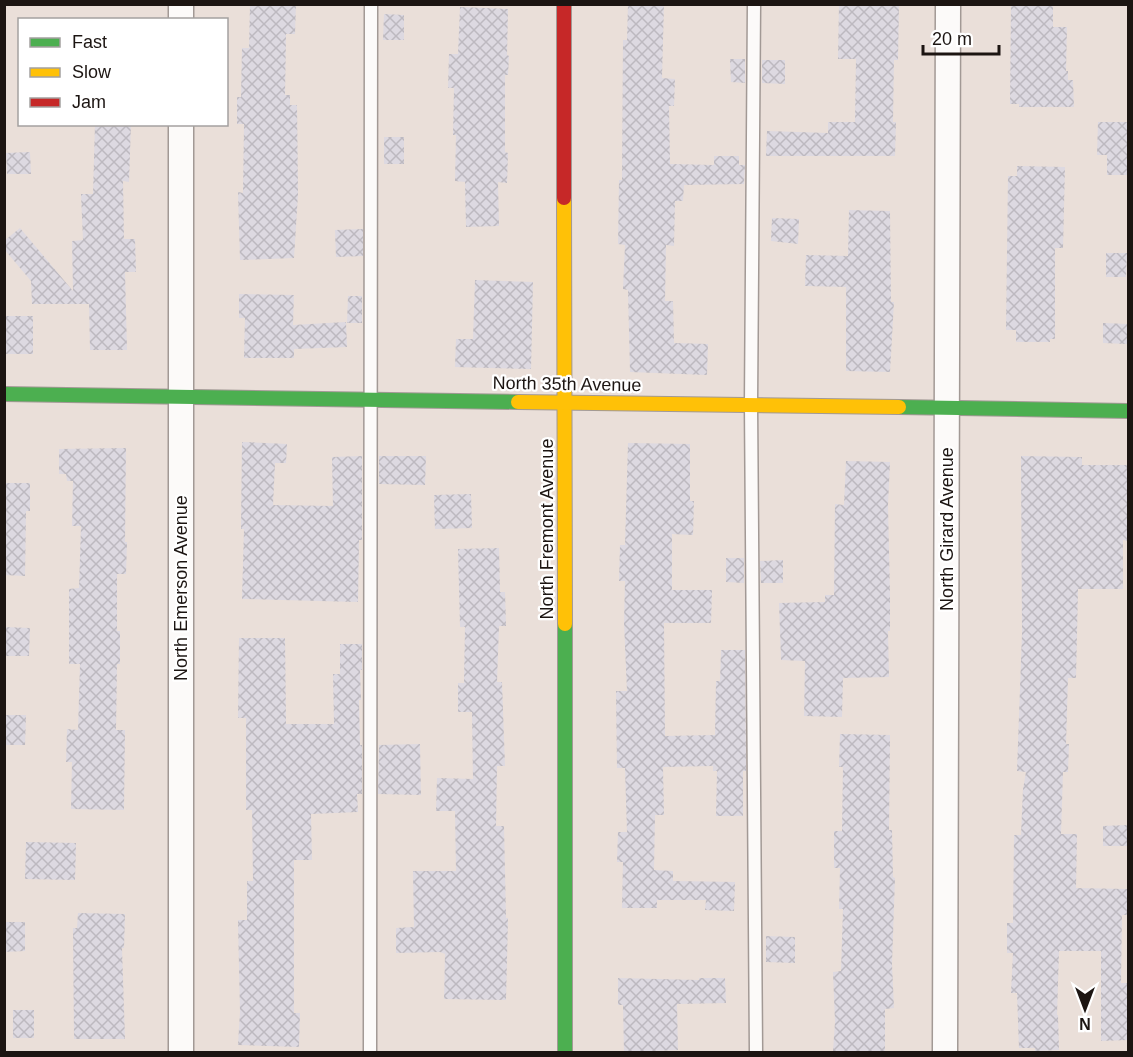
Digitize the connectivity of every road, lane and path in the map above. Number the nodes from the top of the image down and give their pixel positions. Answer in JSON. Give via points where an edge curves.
{"nodes":[{"id":1,"x":371,"y":4,"type":"edge"},
{"id":2,"x":564,"y":4,"type":"edge"},
{"id":3,"x":754,"y":4,"type":"edge"},
{"id":4,"x":948,"y":4,"type":"edge"},
{"id":5,"x":181,"y":126,"type":"edge"},
{"id":6,"x":4,"y":394,"type":"edge"},
{"id":7,"x":182,"y":398,"type":"junction"},
{"id":8,"x":370,"y":401,"type":"junction"},
{"id":9,"x":564,"y":401,"type":"junction"},
{"id":10,"x":751,"y":405,"type":"junction"},
{"id":11,"x":947,"y":407,"type":"junction"},
{"id":12,"x":1128,"y":411,"type":"edge"},
{"id":13,"x":181,"y":1053,"type":"edge"},
{"id":14,"x":370,"y":1053,"type":"edge"},
{"id":15,"x":566,"y":1053,"type":"edge"},
{"id":16,"x":756,"y":1053,"type":"edge"},
{"id":17,"x":945,"y":1053,"type":"edge"}],
"edges":[{"from":1,"to":8,"type":"lane"},
{"from":2,"to":9,"type":"street","name":"North Fremont Avenue"},
{"from":3,"to":10,"type":"lane"},
{"from":4,"to":11,"type":"street","name":"North Girard Avenue"},
{"from":5,"to":7,"type":"street","name":"North Emerson Avenue"},
{"from":6,"to":7,"type":"street","name":"North 35th Avenue"},
{"from":7,"to":8,"type":"street","name":"North 35th Avenue"},
{"from":7,"to":13,"type":"street","name":"North Emerson Avenue"},
{"from":8,"to":9,"type":"street","name":"North 35th Avenue"},
{"from":8,"to":14,"type":"lane"},
{"from":9,"to":10,"type":"street","name":"North 35th Avenue"},
{"from":9,"to":15,"type":"street","name":"North Fremont Avenue"},
{"from":10,"to":11,"type":"street","name":"North 35th Avenue"},
{"from":10,"to":16,"type":"lane"},
{"from":11,"to":12,"type":"street","name":"North 35th Avenue"},
{"from":11,"to":17,"type":"street","name":"North Girard Avenue"}]}
